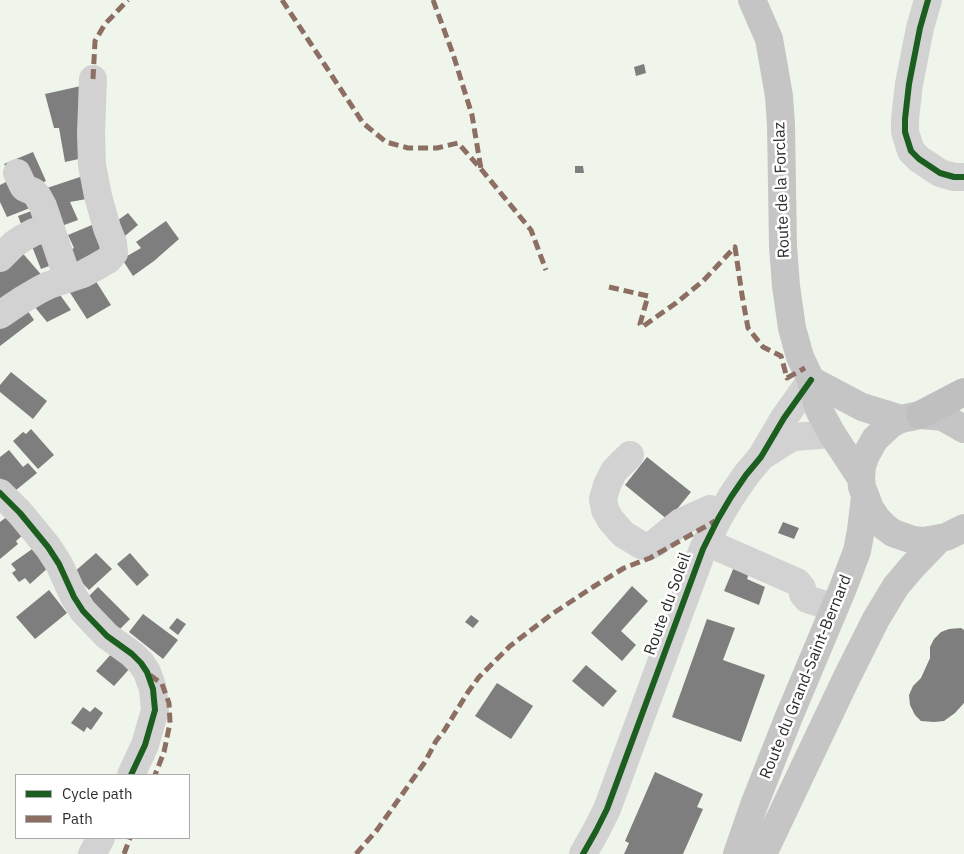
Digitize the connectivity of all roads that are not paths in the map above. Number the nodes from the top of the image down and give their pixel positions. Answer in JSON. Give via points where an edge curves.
{"nodes":[{"id":1,"x":752,"y":0,"type":"edge"},
{"id":2,"x":928,"y":0,"type":"edge"},
{"id":3,"x":93,"y":78,"type":"dead end"},
{"id":4,"x":17,"y":173,"type":"dead end"},
{"id":5,"x":964,"y":177,"type":"edge"},
{"id":6,"x":50,"y":228,"type":"junction"},
{"id":7,"x":0,"y":258,"type":"edge"},
{"id":8,"x":68,"y":279,"type":"junction"},
{"id":9,"x":0,"y":315,"type":"edge"},
{"id":10,"x":811,"y":380,"type":"junction"},
{"id":11,"x":964,"y":392,"type":"edge"},
{"id":12,"x":911,"y":417,"type":"junction"},
{"id":13,"x":964,"y":429,"type":"edge"},
{"id":14,"x":832,"y":434,"type":"junction"},
{"id":15,"x":630,"y":455,"type":"dead end"},
{"id":16,"x":760,"y":457,"type":"junction"},
{"id":17,"x":863,"y":487,"type":"junction"},
{"id":18,"x":0,"y":493,"type":"edge"},
{"id":19,"x":721,"y":514,"type":"junction"},
{"id":20,"x":964,"y":528,"type":"edge"},
{"id":21,"x":938,"y":539,"type":"junction"},
{"id":22,"x":706,"y":542,"type":"junction"},
{"id":23,"x":834,"y":608,"type":"junction"},
{"id":24,"x":130,"y":774,"type":"edge"},
{"id":25,"x":100,"y":839,"type":"edge"},
{"id":26,"x":92,"y":854,"type":"edge"},
{"id":27,"x":583,"y":854,"type":"edge"},
{"id":28,"x":737,"y":854,"type":"edge"},
{"id":29,"x":763,"y":854,"type":"edge"}],
"edges":[{"from":1,"to":10,"type":"main road","name":"Route de la Forclaz","via":[[768,39],[775,74],[781,125],[786,286],[792,328]]},
{"from":2,"to":5,"type":"street","via":[[909,84],[906,132],[911,151],[930,168],[954,177]]},
{"from":3,"to":8,"type":"street","via":[[92,165],[114,253],[108,260]]},
{"from":4,"to":6,"type":"street","via":[[25,188],[38,197]]},
{"from":6,"to":7,"type":"street","via":[[23,238]]},
{"from":6,"to":8,"type":"street"},
{"from":8,"to":9,"type":"street","via":[[38,290]]},
{"from":10,"to":12,"type":"main road","via":[[862,407]]},
{"from":10,"to":14,"type":"main road","name":"Route de la Forclaz","via":[[819,410]]},
{"from":10,"to":16,"type":"street","name":"Route du Soleil"},
{"from":11,"to":12,"type":"highway"},
{"from":12,"to":13,"type":"main road","via":[[943,417]]},
{"from":12,"to":17,"type":"main road","name":"Route du Grand-Saint-Bernard","via":[[891,424],[875,439],[862,466]]},
{"from":14,"to":16,"type":"street","name":"Route du Soleil","via":[[794,437]]},
{"from":14,"to":17,"type":"main road","name":"Route de la Forclaz"},
{"from":15,"to":19,"type":"street","via":[[614,471],[603,499],[610,519],[623,534],[647,547],[680,522],[710,509]]},
{"from":16,"to":19,"type":"street","name":"Route du Soleil"},
{"from":17,"to":21,"type":"main road","name":"Route du Grand-Saint-Bernard","via":[[877,519],[893,533],[914,540]]},
{"from":17,"to":23,"type":"main road","name":"Route du Grand-Saint-Bernard","via":[[862,530]]},
{"from":18,"to":24,"type":"street","via":[[52,552],[83,611],[107,636],[132,654],[147,672],[155,710],[145,745]]},
{"from":19,"to":22,"type":"street","name":"Route du Soleil"},
{"from":20,"to":21,"type":"main road","name":"Route du Grand-Saint-Bernard"},
{"from":21,"to":29,"type":"main road","name":"Route du Grand-Saint-Bernard","via":[[896,586],[876,619]]},
{"from":22,"to":23,"type":"street","via":[[797,582],[807,599]]},
{"from":22,"to":27,"type":"street","name":"Route du Soleil","via":[[606,810]]},
{"from":23,"to":28,"type":"main road","name":"Route du Grand-Saint-Bernard"},
{"from":25,"to":26,"type":"street"}]}
